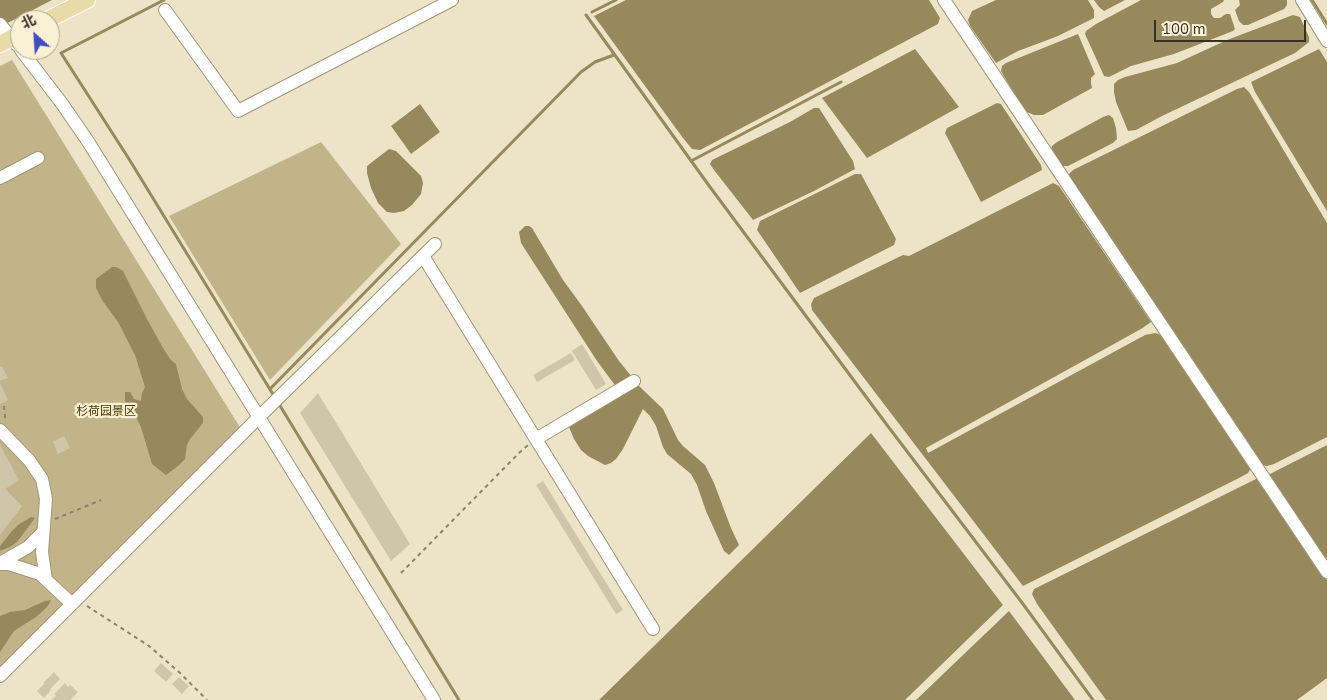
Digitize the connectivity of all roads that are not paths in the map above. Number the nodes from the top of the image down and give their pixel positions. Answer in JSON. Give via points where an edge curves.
{"nodes":[{"id":1,"x":87,"y":0,"type":"edge"},
{"id":2,"x":452,"y":0,"type":"edge"},
{"id":3,"x":944,"y":0,"type":"edge"},
{"id":4,"x":1302,"y":0,"type":"edge"},
{"id":5,"x":164,"y":10,"type":"dead end"},
{"id":6,"x":60,"y":14,"type":"edge"},
{"id":7,"x":1327,"y":42,"type":"edge"},
{"id":8,"x":28,"y":60,"type":"edge"},
{"id":9,"x":38,"y":158,"type":"dead end"},
{"id":10,"x":0,"y":178,"type":"edge"},
{"id":11,"x":435,"y":244,"type":"dead end"},
{"id":12,"x":423,"y":256,"type":"junction"},
{"id":13,"x":634,"y":381,"type":"dead end"},
{"id":14,"x":259,"y":417,"type":"junction"},
{"id":15,"x":0,"y":430,"type":"edge"},
{"id":16,"x":536,"y":439,"type":"junction"},
{"id":17,"x":43,"y":528,"type":"junction"},
{"id":18,"x":0,"y":563,"type":"edge"},
{"id":19,"x":1327,"y":572,"type":"edge"},
{"id":20,"x":46,"y":580,"type":"junction"},
{"id":21,"x":75,"y":601,"type":"junction"},
{"id":22,"x":653,"y":628,"type":"dead end"},
{"id":23,"x":0,"y":676,"type":"edge"},
{"id":24,"x":434,"y":700,"type":"edge"}],
"edges":[{"from":1,"to":6,"type":"main road"},
{"from":2,"to":5,"type":"street","via":[[238,110]]},
{"from":3,"to":19,"type":"street"},
{"from":4,"to":7,"type":"street"},
{"from":8,"to":14,"type":"street","via":[[89,143]]},
{"from":9,"to":10,"type":"street"},
{"from":11,"to":12,"type":"street"},
{"from":12,"to":14,"type":"street"},
{"from":12,"to":16,"type":"street"},
{"from":13,"to":16,"type":"street"},
{"from":14,"to":21,"type":"street"},
{"from":14,"to":24,"type":"street"},
{"from":15,"to":17,"type":"street","via":[[42,479],[46,498]]},
{"from":16,"to":22,"type":"street"},
{"from":17,"to":18,"type":"street","via":[[28,547]]},
{"from":17,"to":20,"type":"street"},
{"from":18,"to":20,"type":"street","via":[[40,574]]},
{"from":20,"to":21,"type":"street"},
{"from":21,"to":23,"type":"street"}]}
